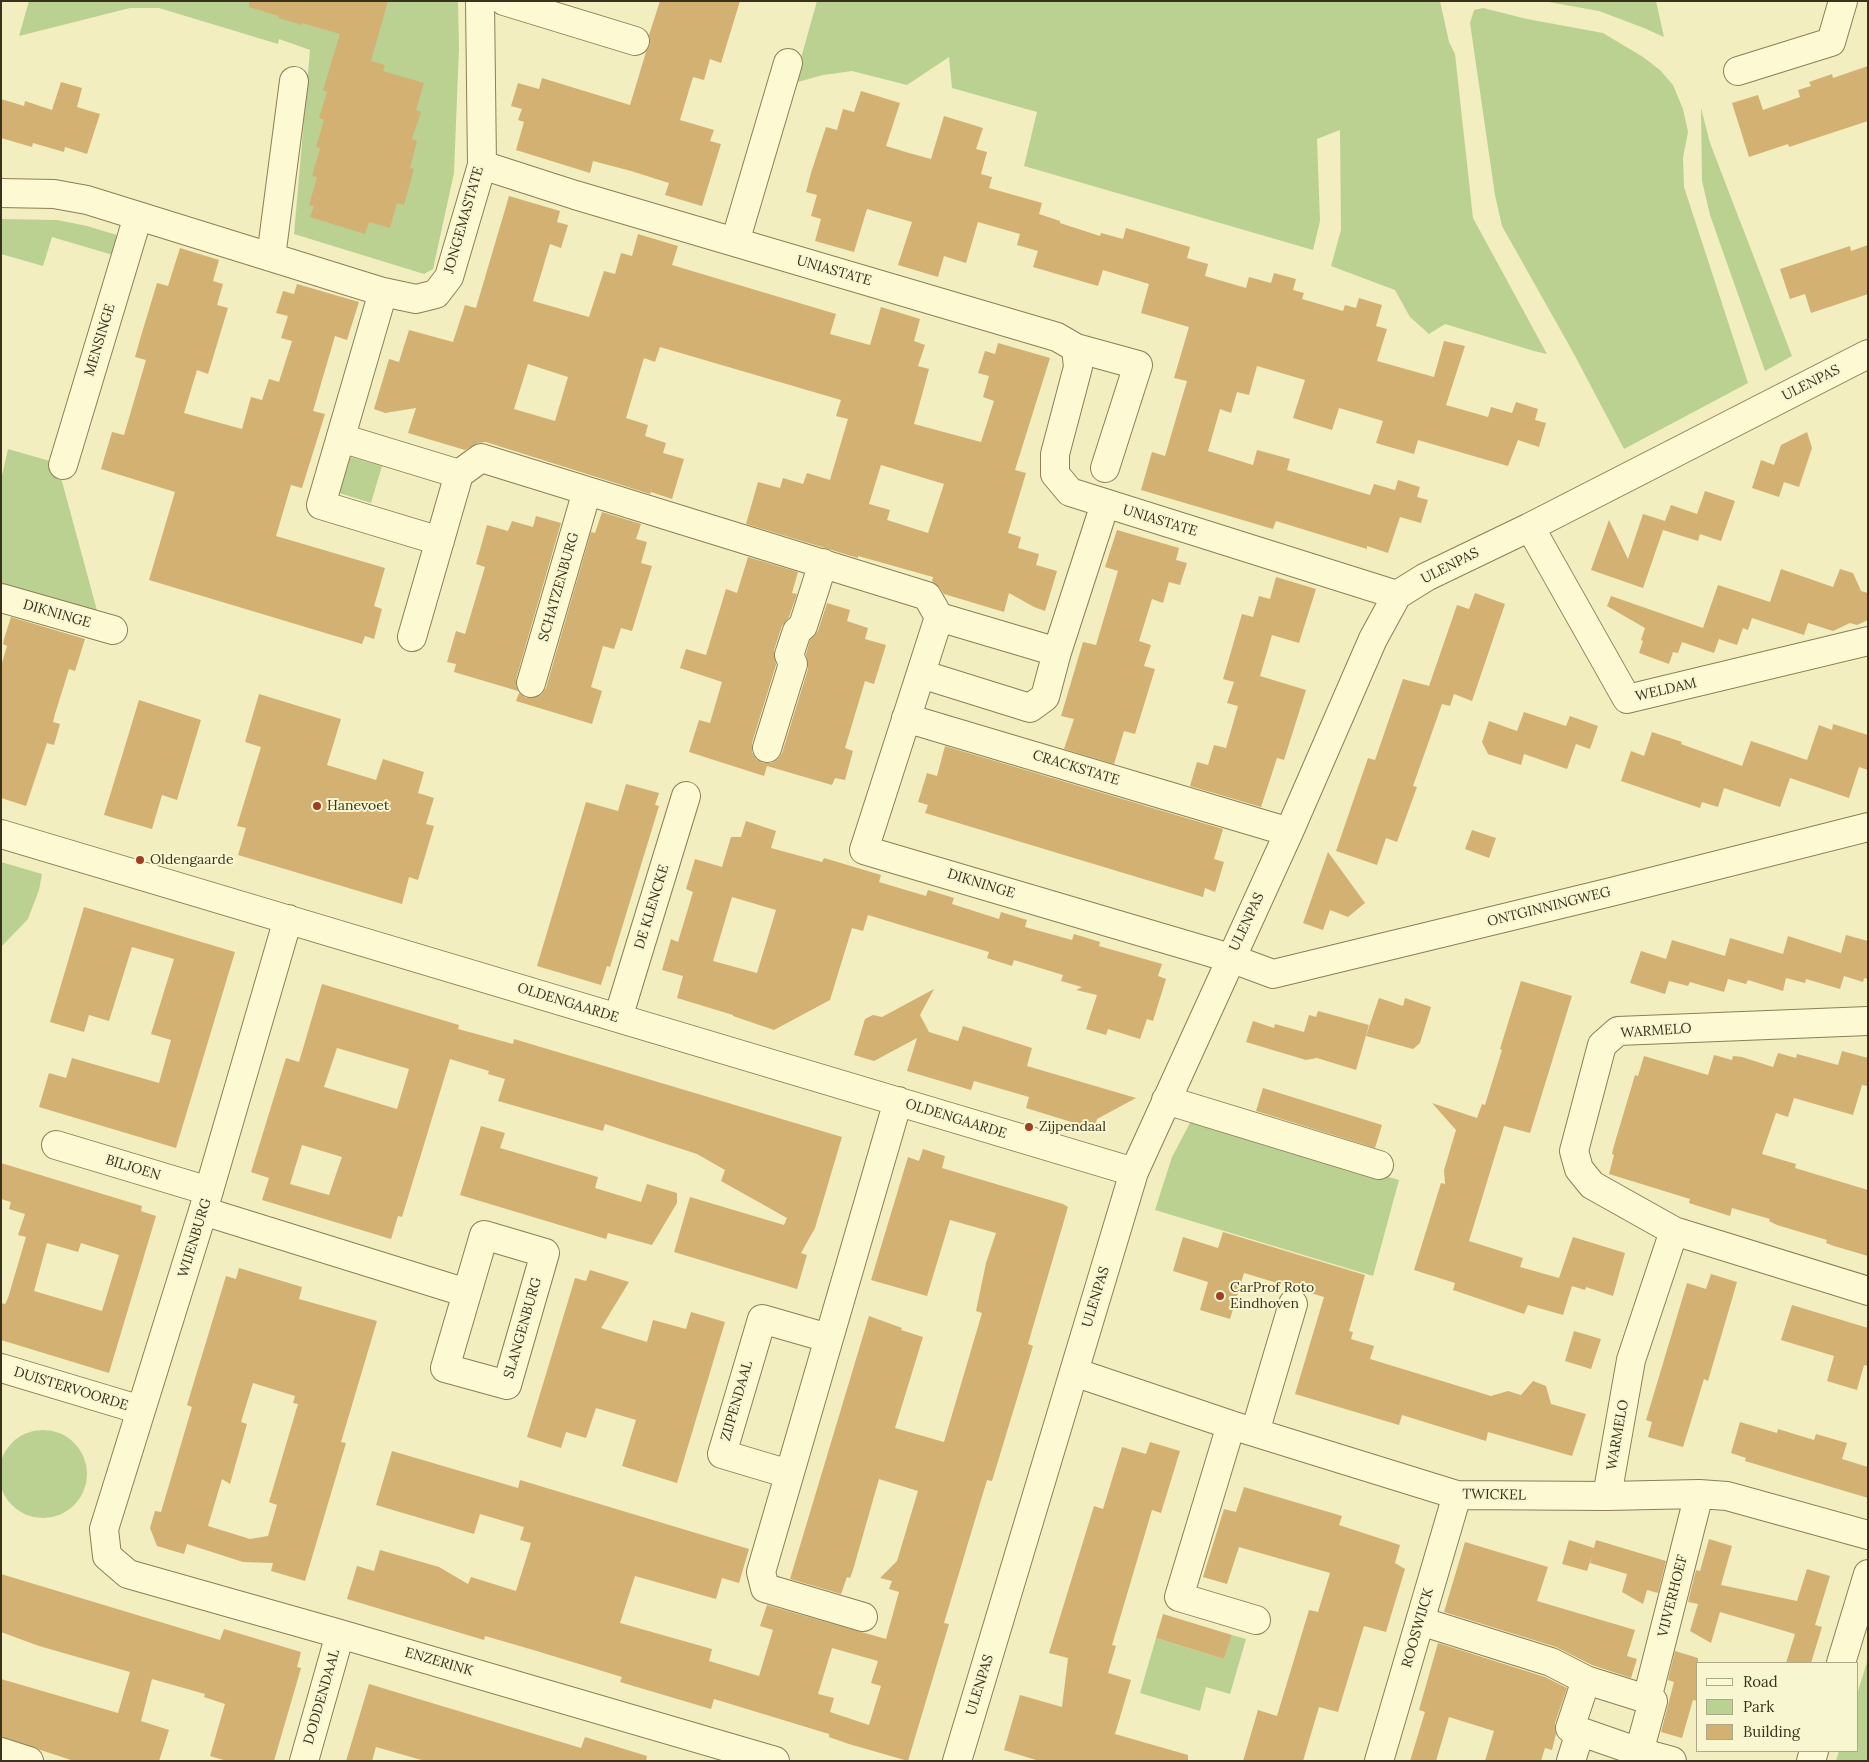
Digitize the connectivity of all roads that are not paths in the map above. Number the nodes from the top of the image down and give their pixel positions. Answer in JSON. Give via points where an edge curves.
{"nodes":[{"id":1,"x":480,"y":1,"type":"edge"},
{"id":2,"x":504,"y":1,"type":"edge"},
{"id":3,"x":1843,"y":1,"type":"edge"},
{"id":4,"x":635,"y":40,"type":"dead end"},
{"id":5,"x":788,"y":63,"type":"dead end"},
{"id":6,"x":1738,"y":71,"type":"dead end"},
{"id":7,"x":294,"y":81,"type":"dead end"},
{"id":8,"x":482,"y":165,"type":"junction"},
{"id":9,"x":1,"y":193,"type":"edge"},
{"id":10,"x":138,"y":216,"type":"junction"},
{"id":11,"x":735,"y":242,"type":"junction"},
{"id":12,"x":271,"y":257,"type":"junction"},
{"id":13,"x":383,"y":292,"type":"junction"},
{"id":14,"x":1076,"y":348,"type":"junction"},
{"id":15,"x":1868,"y":354,"type":"edge"},
{"id":16,"x":341,"y":438,"type":"junction"},
{"id":17,"x":63,"y":465,"type":"dead end"},
{"id":18,"x":1105,"y":468,"type":"dead end"},
{"id":19,"x":459,"y":474,"type":"junction"},
{"id":20,"x":587,"y":491,"type":"junction"},
{"id":21,"x":1106,"y":504,"type":"junction"},
{"id":22,"x":1530,"y":526,"type":"junction"},
{"id":23,"x":440,"y":541,"type":"junction"},
{"id":24,"x":824,"y":564,"type":"junction"},
{"id":25,"x":1397,"y":595,"type":"junction"},
{"id":26,"x":1,"y":598,"type":"edge"},
{"id":27,"x":938,"y":617,"type":"junction"},
{"id":28,"x":113,"y":630,"type":"dead end"},
{"id":29,"x":412,"y":637,"type":"dead end"},
{"id":30,"x":1868,"y":641,"type":"edge"},
{"id":31,"x":1057,"y":652,"type":"junction"},
{"id":32,"x":921,"y":674,"type":"junction"},
{"id":33,"x":531,"y":683,"type":"dead end"},
{"id":34,"x":906,"y":718,"type":"junction"},
{"id":35,"x":767,"y":748,"type":"dead end"},
{"id":36,"x":686,"y":796,"type":"dead end"},
{"id":37,"x":1868,"y":827,"type":"edge"},
{"id":38,"x":1289,"y":832,"type":"junction"},
{"id":39,"x":1,"y":834,"type":"edge"},
{"id":40,"x":288,"y":919,"type":"junction"},
{"id":41,"x":1230,"y":958,"type":"junction"},
{"id":42,"x":618,"y":1018,"type":"junction"},
{"id":43,"x":1868,"y":1021,"type":"edge"},
{"id":44,"x":1166,"y":1100,"type":"junction"},
{"id":45,"x":898,"y":1101,"type":"junction"},
{"id":46,"x":56,"y":1145,"type":"dead end"},
{"id":47,"x":1379,"y":1165,"type":"dead end"},
{"id":48,"x":1134,"y":1172,"type":"junction"},
{"id":49,"x":206,"y":1201,"type":"junction"},
{"id":50,"x":1674,"y":1231,"type":"junction"},
{"id":51,"x":1868,"y":1291,"type":"edge"},
{"id":52,"x":467,"y":1293,"type":"junction"},
{"id":53,"x":1293,"y":1304,"type":"dead end"},
{"id":54,"x":828,"y":1338,"type":"junction"},
{"id":55,"x":1074,"y":1372,"type":"junction"},
{"id":56,"x":3,"y":1374,"type":"edge"},
{"id":57,"x":141,"y":1410,"type":"junction"},
{"id":58,"x":1243,"y":1428,"type":"junction"},
{"id":59,"x":789,"y":1474,"type":"junction"},
{"id":60,"x":1699,"y":1494,"type":"junction"},
{"id":61,"x":1456,"y":1495,"type":"junction"},
{"id":62,"x":1607,"y":1496,"type":"junction"},
{"id":63,"x":1868,"y":1535,"type":"edge"},
{"id":64,"x":107,"y":1556,"type":"joint"},
{"id":65,"x":1868,"y":1574,"type":"edge"},
{"id":66,"x":863,"y":1616,"type":"dead end"},
{"id":67,"x":1256,"y":1620,"type":"dead end"},
{"id":68,"x":1420,"y":1621,"type":"junction"},
{"id":69,"x":340,"y":1634,"type":"junction"},
{"id":70,"x":1841,"y":1662,"type":"edge"},
{"id":71,"x":1586,"y":1680,"type":"junction"},
{"id":72,"x":1647,"y":1699,"type":"junction"},
{"id":73,"x":1580,"y":1732,"type":"junction"},
{"id":74,"x":702,"y":1750,"type":"edge"},
{"id":75,"x":1,"y":1752,"type":"edge"},
{"id":76,"x":1639,"y":1752,"type":"junction"},
{"id":77,"x":29,"y":1761,"type":"edge"},
{"id":78,"x":304,"y":1761,"type":"edge"},
{"id":79,"x":775,"y":1761,"type":"edge"},
{"id":80,"x":957,"y":1761,"type":"edge"},
{"id":81,"x":1379,"y":1761,"type":"edge"},
{"id":82,"x":1571,"y":1761,"type":"edge"},
{"id":83,"x":1672,"y":1761,"type":"edge"}],
"edges":[{"from":1,"to":8,"type":"street","name":"JONGEMASTATE"},
{"from":2,"to":4,"type":"street"},
{"from":3,"to":6,"type":"street","via":[[1830,42]]},
{"from":5,"to":11,"type":"street"},
{"from":7,"to":12,"type":"street"},
{"from":8,"to":11,"type":"street","name":"UNIASTATE"},
{"from":8,"to":13,"type":"street","name":"JONGEMASTATE","via":[[449,277],[436,294],[416,299]]},
{"from":9,"to":10,"type":"street","name":"JONGEMASTATE","via":[[62,195]]},
{"from":10,"to":12,"type":"street","name":"JONGEMASTATE"},
{"from":10,"to":17,"type":"street","name":"MENSINGE"},
{"from":11,"to":14,"type":"street","name":"UNIASTATE","via":[[1057,337]]},
{"from":12,"to":13,"type":"street","name":"JONGEMASTATE"},
{"from":13,"to":16,"type":"street"},
{"from":14,"to":18,"type":"street","name":"UNIASTATE","via":[[1138,365]]},
{"from":14,"to":21,"type":"street","name":"UNIASTATE","via":[[1078,367],[1055,454],[1055,474],[1070,492]]},
{"from":15,"to":22,"type":"street","name":"ULENPAS"},
{"from":16,"to":19,"type":"street"},
{"from":16,"to":23,"type":"street","via":[[321,505]]},
{"from":19,"to":20,"type":"street","via":[[481,458]]},
{"from":19,"to":23,"type":"street"},
{"from":20,"to":24,"type":"street"},
{"from":20,"to":33,"type":"street","name":"SCHATZENBURG"},
{"from":21,"to":25,"type":"street","name":"UNIASTATE"},
{"from":21,"to":31,"type":"street"},
{"from":22,"to":25,"type":"street","name":"ULENPAS","via":[[1426,577]]},
{"from":22,"to":30,"type":"street","name":"WELDAM","via":[[1627,699]]},
{"from":23,"to":29,"type":"street"},
{"from":24,"to":27,"type":"street","via":[[927,596]]},
{"from":24,"to":35,"type":"street","via":[[803,626],[797,631],[789,655],[793,664]]},
{"from":25,"to":38,"type":"street","name":"ULENPAS","via":[[1373,639]]},
{"from":26,"to":28,"type":"street","name":"DIKNINGE"},
{"from":27,"to":31,"type":"street"},
{"from":27,"to":32,"type":"street"},
{"from":31,"to":32,"type":"street","via":[[1045,698],[1030,708]]},
{"from":32,"to":34,"type":"street"},
{"from":34,"to":38,"type":"street","name":"CRACKSTATE"},
{"from":34,"to":41,"type":"street","name":"DIKNINGE","via":[[864,850]]},
{"from":36,"to":42,"type":"street","name":"DE KLENCKE"},
{"from":37,"to":41,"type":"street","name":"ONTGINNINGWEG","via":[[1273,974]]},
{"from":38,"to":41,"type":"street","name":"ULENPAS"},
{"from":39,"to":40,"type":"street","name":"OLDENGAARDE"},
{"from":40,"to":42,"type":"street","name":"OLDENGAARDE"},
{"from":40,"to":49,"type":"street","name":"WIJENBURG"},
{"from":41,"to":44,"type":"street","name":"ULENPAS"},
{"from":42,"to":45,"type":"street","name":"OLDENGAARDE"},
{"from":43,"to":50,"type":"street","name":"WARMELO","via":[[1618,1031],[1602,1044],[1574,1151],[1579,1169],[1592,1185]]},
{"from":44,"to":47,"type":"street"},
{"from":44,"to":48,"type":"street","name":"ULENPAS"},
{"from":45,"to":48,"type":"street","name":"OLDENGAARDE"},
{"from":45,"to":54,"type":"street"},
{"from":46,"to":49,"type":"street","name":"BILJOEN"},
{"from":48,"to":55,"type":"street","name":"ULENPAS"},
{"from":49,"to":52,"type":"street"},
{"from":49,"to":57,"type":"street","name":"WIJENBURG"},
{"from":50,"to":51,"type":"street","name":"WARMELO"},
{"from":50,"to":62,"type":"street","name":"WARMELO","via":[[1631,1360]]},
{"from":52,"to":52,"type":"street","name":"SLANGENBURG","via":[[445,1368],[506,1385],[545,1253],[484,1235]]},
{"from":53,"to":58,"type":"street"},
{"from":54,"to":59,"type":"street"},
{"from":54,"to":59,"type":"street","name":"ZIJPENDAAL","via":[[762,1319],[722,1454]]},
{"from":55,"to":58,"type":"street","name":"TWICKEL"},
{"from":55,"to":80,"type":"street","name":"ULENPAS"},
{"from":56,"to":57,"type":"street","name":"DUISTERVOORDE"},
{"from":57,"to":64,"type":"street","name":"WIJENBURG","via":[[104,1529]]},
{"from":58,"to":61,"type":"street","name":"TWICKEL"},
{"from":58,"to":67,"type":"street","via":[[1179,1597]]},
{"from":59,"to":66,"type":"street","via":[[761,1572],[765,1588]]},
{"from":60,"to":62,"type":"street","name":"TWICKEL"},
{"from":60,"to":63,"type":"street","name":"TWICKEL","via":[[1727,1496]]},
{"from":60,"to":72,"type":"street","name":"VIJVERHOEF"},
{"from":61,"to":62,"type":"street","name":"TWICKEL"},
{"from":61,"to":68,"type":"street","name":"ROOSWIJCK"},
{"from":64,"to":69,"type":"street","name":"ENZERINK","via":[[128,1574]]},
{"from":65,"to":70,"type":"street"},
{"from":68,"to":71,"type":"street","via":[[1551,1662]]},
{"from":68,"to":81,"type":"street","name":"ROOSWIJCK"},
{"from":69,"to":74,"type":"street","name":"ENZERINK"},
{"from":69,"to":78,"type":"street","name":"DODDENDAAL"},
{"from":71,"to":72,"type":"street"},
{"from":71,"to":73,"type":"street","via":[[1570,1728]]},
{"from":72,"to":76,"type":"street","name":"VIJVERHOEF","via":[[1653,1701]]},
{"from":73,"to":76,"type":"street"},
{"from":73,"to":82,"type":"street"},
{"from":74,"to":79,"type":"street","name":"ENZERINK"},
{"from":75,"to":77,"type":"street"},
{"from":76,"to":83,"type":"street"}]}
